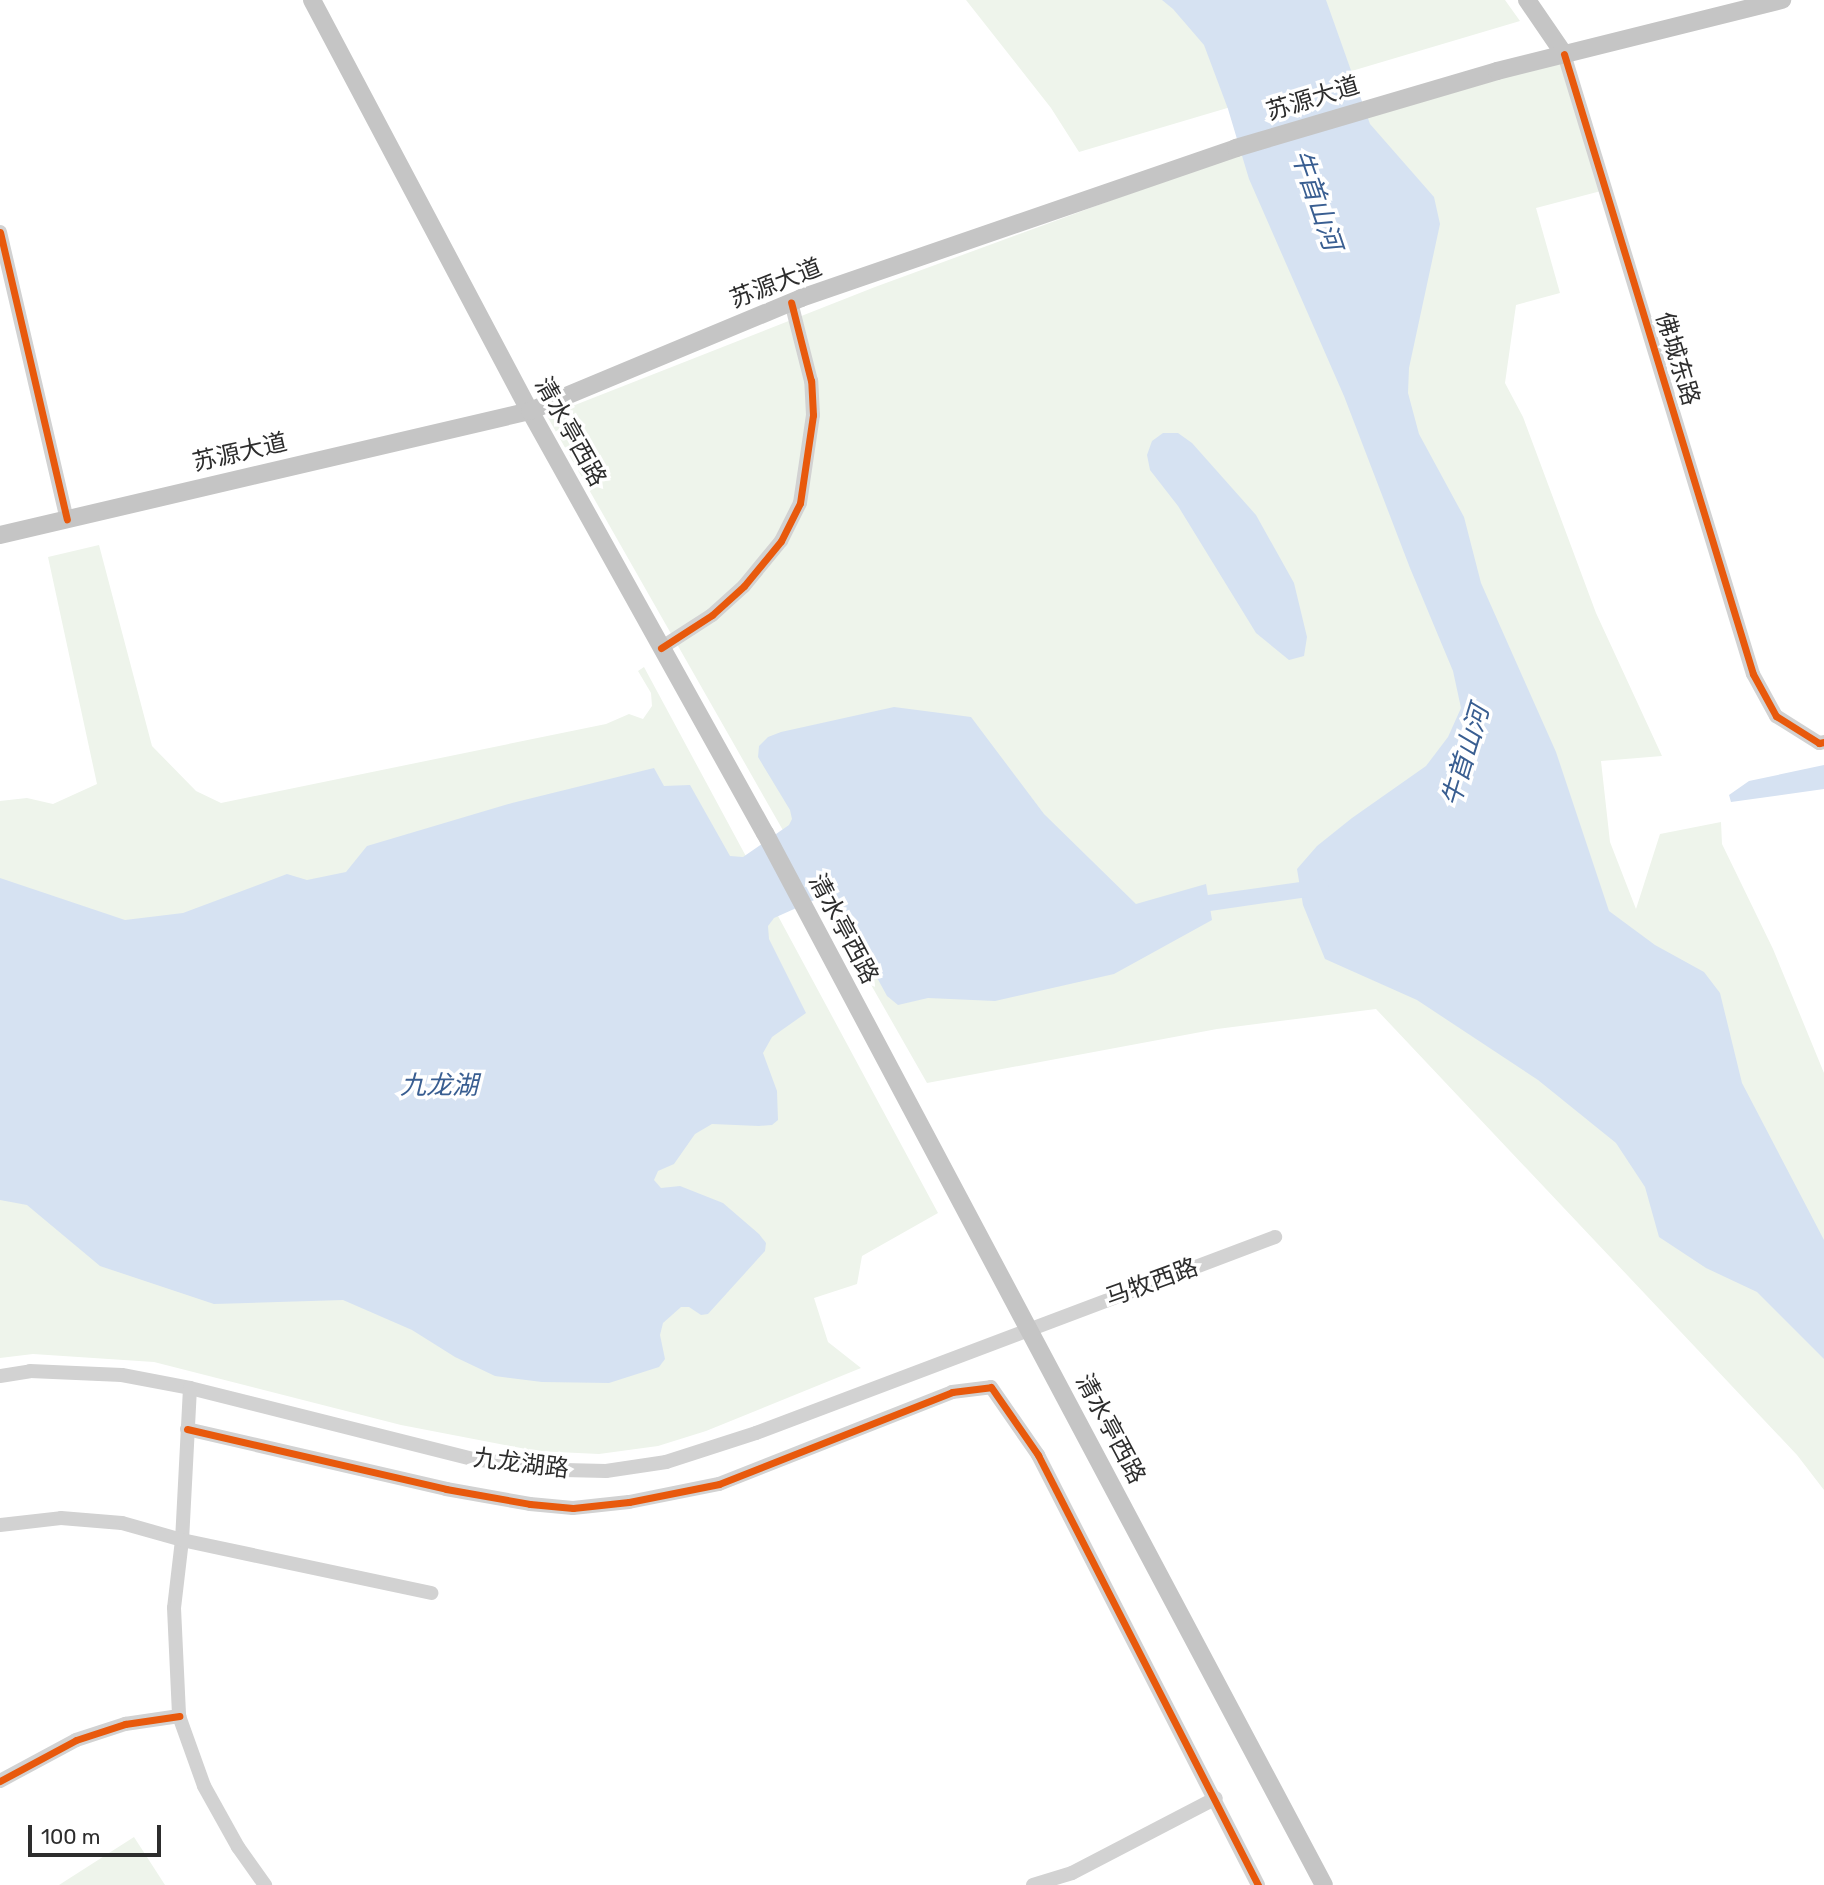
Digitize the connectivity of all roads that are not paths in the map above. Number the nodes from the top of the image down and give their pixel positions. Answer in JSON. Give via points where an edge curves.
{"nodes":[{"id":1,"x":312,"y":0,"type":"edge"},
{"id":2,"x":1527,"y":0,"type":"edge"},
{"id":3,"x":1782,"y":0,"type":"edge"},
{"id":4,"x":1564,"y":54,"type":"junction"},
{"id":5,"x":0,"y":232,"type":"edge"},
{"id":6,"x":791,"y":302,"type":"junction"},
{"id":7,"x":530,"y":411,"type":"junction"},
{"id":8,"x":67,"y":519,"type":"junction"},
{"id":9,"x":0,"y":535,"type":"edge"},
{"id":10,"x":662,"y":648,"type":"junction"},
{"id":11,"x":1824,"y":742,"type":"edge"},
{"id":12,"x":1275,"y":1237,"type":"dead end"},
{"id":13,"x":1028,"y":1328,"type":"junction"},
{"id":14,"x":0,"y":1376,"type":"edge"},
{"id":15,"x":190,"y":1388,"type":"junction"},
{"id":16,"x":187,"y":1429,"type":"junction"},
{"id":17,"x":0,"y":1525,"type":"edge"},
{"id":18,"x":182,"y":1540,"type":"junction"},
{"id":19,"x":430,"y":1593,"type":"dead end"},
{"id":20,"x":179,"y":1716,"type":"junction"},
{"id":21,"x":0,"y":1781,"type":"edge"},
{"id":22,"x":1216,"y":1798,"type":"junction"},
{"id":23,"x":265,"y":1885,"type":"edge"},
{"id":24,"x":1033,"y":1885,"type":"edge"},
{"id":25,"x":1258,"y":1885,"type":"edge"},
{"id":26,"x":1324,"y":1885,"type":"edge"}],
"edges":[{"from":1,"to":7,"type":"main road","name":"清水亭西路"},
{"from":2,"to":4,"type":"main road"},
{"from":3,"to":4,"type":"main road","name":"苏源大道"},
{"from":4,"to":6,"type":"main road","name":"苏源大道","via":[[1236,148]]},
{"from":4,"to":11,"type":"street","name":"佛城东路","via":[[1753,674],[1776,716]]},
{"from":5,"to":8,"type":"street"},
{"from":6,"to":7,"type":"main road","name":"苏源大道"},
{"from":6,"to":10,"type":"street","via":[[806,358],[813,415],[800,503],[781,541],[744,586],[712,615]]},
{"from":7,"to":8,"type":"main road","name":"苏源大道"},
{"from":7,"to":10,"type":"main road","name":"清水亭西路"},
{"from":8,"to":9,"type":"main road","name":"苏源大道"},
{"from":10,"to":13,"type":"main road","name":"清水亭西路"},
{"from":12,"to":13,"type":"street","name":"马牧西路"},
{"from":13,"to":15,"type":"street","name":"九龙湖路","via":[[756,1433],[666,1462],[606,1471],[564,1471],[471,1459]]},
{"from":13,"to":26,"type":"main road","name":"清水亭西路"},
{"from":14,"to":15,"type":"street","name":"九龙湖路","via":[[30,1371],[122,1375]]},
{"from":15,"to":16,"type":"street"},
{"from":16,"to":18,"type":"street"},
{"from":16,"to":22,"type":"street","via":[[446,1489],[573,1508],[719,1484],[952,1392],[991,1387],[1038,1455]]},
{"from":17,"to":18,"type":"street","via":[[61,1518],[122,1523]]},
{"from":18,"to":19,"type":"street"},
{"from":18,"to":20,"type":"street","via":[[174,1608]]},
{"from":20,"to":21,"type":"street","via":[[124,1724],[76,1740]]},
{"from":20,"to":23,"type":"street","via":[[204,1786]]},
{"from":22,"to":24,"type":"street","via":[[1072,1873]]},
{"from":22,"to":25,"type":"street"}]}
